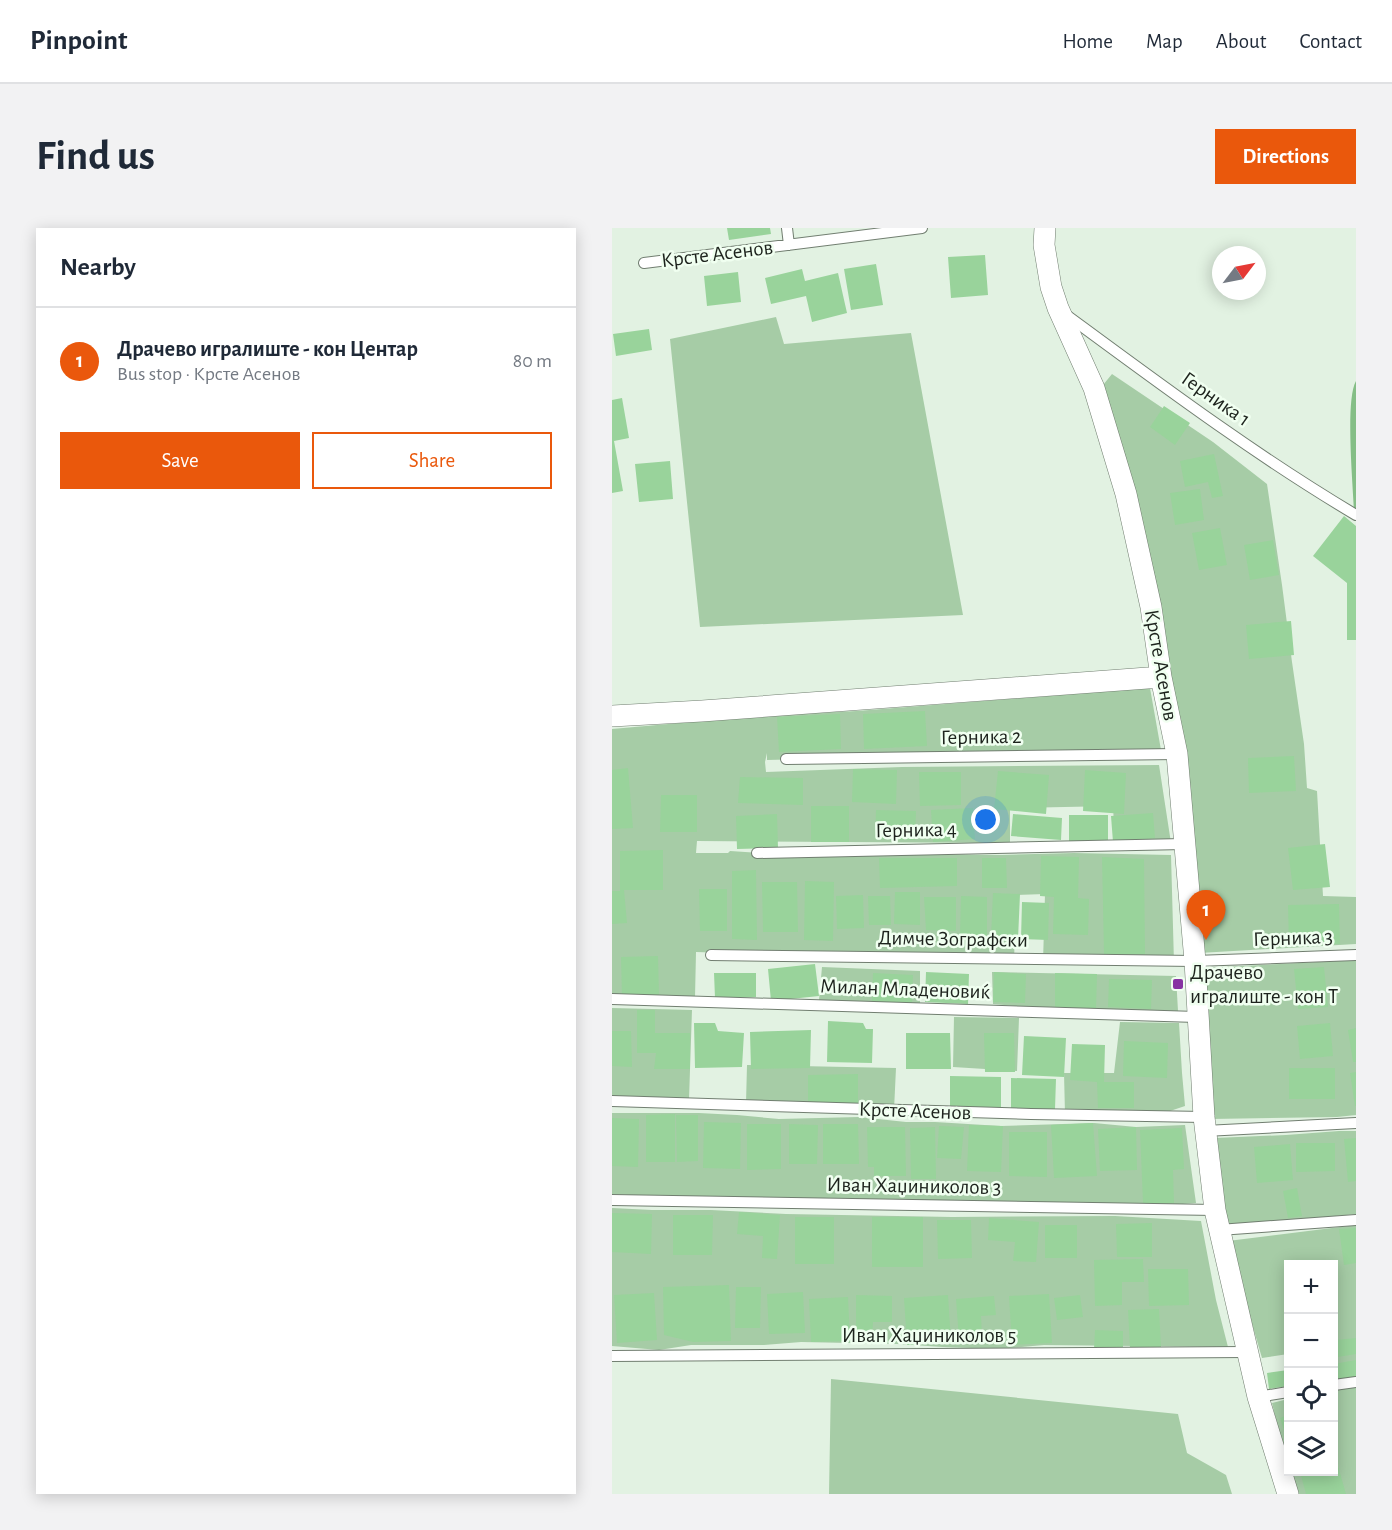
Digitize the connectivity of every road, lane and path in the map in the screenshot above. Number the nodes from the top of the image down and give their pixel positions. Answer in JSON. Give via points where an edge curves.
{"nodes":[{"id":1,"x":788,"y":228,"type":"edge"},
{"id":2,"x":922,"y":228,"type":"edge"},
{"id":3,"x":1045,"y":228,"type":"edge"},
{"id":4,"x":789,"y":245,"type":"junction"},
{"id":5,"x":644,"y":263,"type":"dead end"},
{"id":6,"x":1058,"y":309,"type":"junction"},
{"id":7,"x":1356,"y":515,"type":"edge"},
{"id":8,"x":1161,"y":677,"type":"junction"},
{"id":9,"x":612,"y":716,"type":"edge"},
{"id":10,"x":1177,"y":754,"type":"junction"},
{"id":11,"x":786,"y":759,"type":"dead end"},
{"id":12,"x":1184,"y":844,"type":"junction"},
{"id":13,"x":757,"y":853,"type":"dead end"},
{"id":14,"x":711,"y":955,"type":"dead end"},
{"id":15,"x":1356,"y":955,"type":"edge"},
{"id":16,"x":1195,"y":961,"type":"junction"},
{"id":17,"x":612,"y":999,"type":"edge"},
{"id":18,"x":1197,"y":1017,"type":"junction"},
{"id":19,"x":612,"y":1101,"type":"edge"},
{"id":20,"x":1204,"y":1124,"type":"junction"},
{"id":21,"x":1356,"y":1124,"type":"edge"},
{"id":22,"x":612,"y":1200,"type":"edge"},
{"id":23,"x":1217,"y":1220,"type":"junction"},
{"id":24,"x":1356,"y":1220,"type":"edge"},
{"id":25,"x":1246,"y":1352,"type":"junction"},
{"id":26,"x":612,"y":1356,"type":"edge"},
{"id":27,"x":1356,"y":1382,"type":"edge"},
{"id":28,"x":1338,"y":1384,"type":"edge"},
{"id":29,"x":1284,"y":1393,"type":"edge"},
{"id":30,"x":1258,"y":1397,"type":"junction"},
{"id":31,"x":1288,"y":1494,"type":"edge"}],
"edges":[{"from":1,"to":4,"type":"lane","name":"Крсте Асенов"},
{"from":2,"to":4,"type":"lane","name":"Крсте Асенов"},
{"from":3,"to":6,"type":"street","name":"Крсте Асенов","via":[[1044,245]]},
{"from":4,"to":5,"type":"lane","name":"Крсте Асенов"},
{"from":6,"to":7,"type":"lane","name":"Герника 1","via":[[1167,390]]},
{"from":6,"to":8,"type":"street","name":"Крсте Асенов","via":[[1094,388],[1126,494],[1151,607]]},
{"from":8,"to":9,"type":"street"},
{"from":8,"to":10,"type":"street","name":"Крсте Асенов"},
{"from":10,"to":11,"type":"lane","name":"Герника 2"},
{"from":10,"to":12,"type":"street","name":"Крсте Асенов"},
{"from":12,"to":13,"type":"lane","name":"Герника 4"},
{"from":12,"to":16,"type":"street","name":"Крсте Асенов"},
{"from":14,"to":16,"type":"lane","name":"Димче Зографски"},
{"from":15,"to":16,"type":"lane","name":"Герника 3"},
{"from":16,"to":18,"type":"street","name":"Крсте Асенов"},
{"from":17,"to":18,"type":"lane","name":"Милан Младеновиќ"},
{"from":18,"to":20,"type":"street","name":"Крсте Асенов"},
{"from":19,"to":20,"type":"lane","name":"Крсте Асенов","via":[[1031,1114]]},
{"from":20,"to":21,"type":"lane","name":"Крсте Асенов"},
{"from":20,"to":23,"type":"street","name":"Крсте Асенов"},
{"from":22,"to":23,"type":"lane","name":"Иван Хаџиниколов 3"},
{"from":23,"to":24,"type":"lane","name":"Иван Хаџиниколов 3"},
{"from":23,"to":25,"type":"street","name":"Крсте Асенов"},
{"from":25,"to":26,"type":"lane","name":"Иван Хаџиниколов 5"},
{"from":25,"to":30,"type":"street","name":"Крсте Асенов"},
{"from":27,"to":28,"type":"lane"},
{"from":29,"to":30,"type":"lane"},
{"from":30,"to":31,"type":"street","name":"Крсте Асенов"}]}
